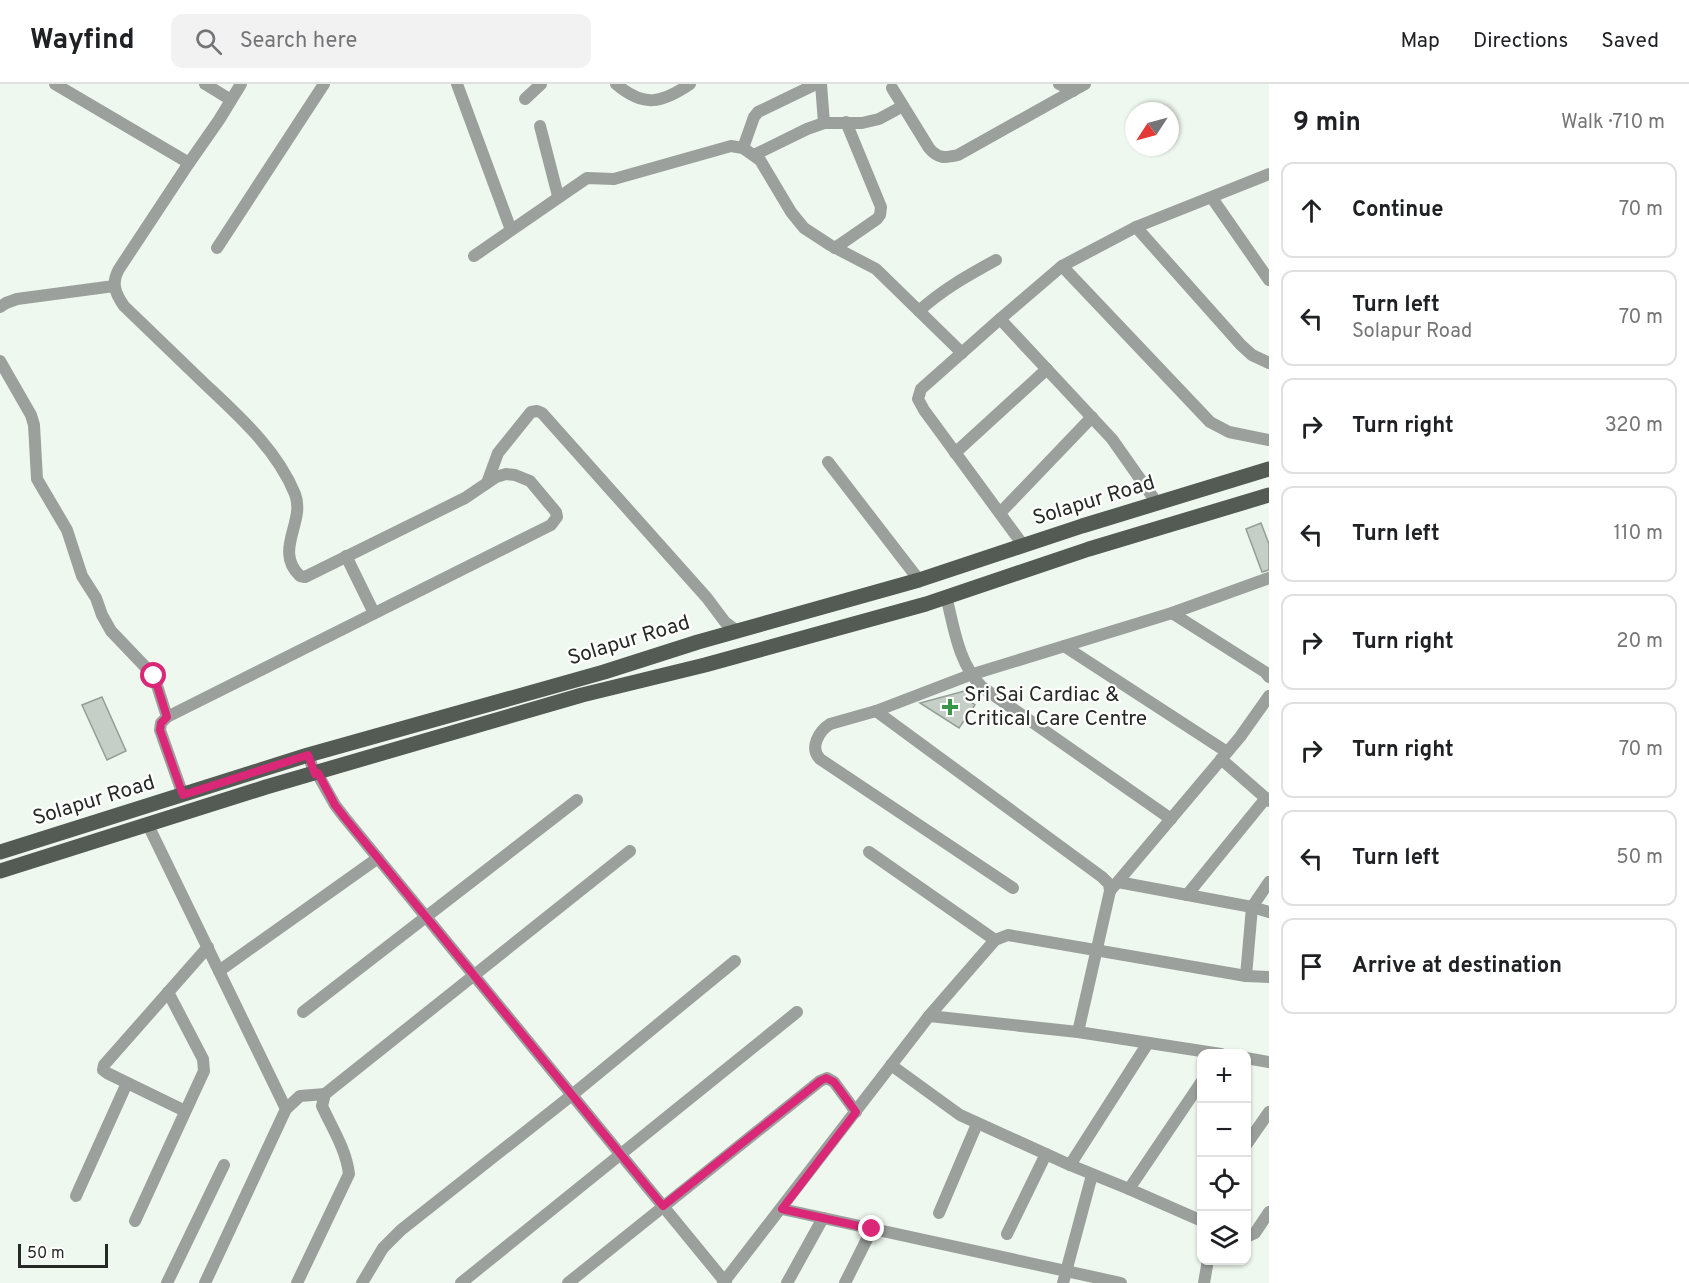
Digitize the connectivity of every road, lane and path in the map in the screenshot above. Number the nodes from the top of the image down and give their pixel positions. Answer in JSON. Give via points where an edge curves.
{"nodes":[{"id":1,"x":55,"y":84,"type":"edge"},
{"id":2,"x":205,"y":84,"type":"edge"},
{"id":3,"x":241,"y":84,"type":"edge"},
{"id":4,"x":324,"y":84,"type":"edge"},
{"id":5,"x":457,"y":84,"type":"edge"},
{"id":6,"x":541,"y":84,"type":"edge"},
{"id":7,"x":616,"y":84,"type":"edge"},
{"id":8,"x":690,"y":84,"type":"edge"},
{"id":9,"x":816,"y":84,"type":"edge"},
{"id":10,"x":821,"y":84,"type":"edge"},
{"id":11,"x":1059,"y":84,"type":"edge"},
{"id":12,"x":1084,"y":84,"type":"edge"},
{"id":13,"x":893,"y":85,"type":"edge"},
{"id":14,"x":1073,"y":91,"type":"junction"},
{"id":15,"x":525,"y":99,"type":"dead end"},
{"id":16,"x":231,"y":100,"type":"junction"},
{"id":17,"x":903,"y":106,"type":"junction"},
{"id":18,"x":846,"y":122,"type":"junction"},
{"id":19,"x":824,"y":123,"type":"junction"},
{"id":20,"x":540,"y":126,"type":"dead end"},
{"id":21,"x":742,"y":147,"type":"junction"},
{"id":22,"x":754,"y":155,"type":"junction"},
{"id":23,"x":189,"y":163,"type":"junction"},
{"id":24,"x":1269,"y":174,"type":"edge"},
{"id":25,"x":558,"y":196,"type":"junction"},
{"id":26,"x":1212,"y":198,"type":"junction"},
{"id":27,"x":1136,"y":227,"type":"junction"},
{"id":28,"x":511,"y":230,"type":"junction"},
{"id":29,"x":217,"y":248,"type":"dead end"},
{"id":30,"x":835,"y":248,"type":"junction"},
{"id":31,"x":474,"y":256,"type":"dead end"},
{"id":32,"x":996,"y":260,"type":"dead end"},
{"id":33,"x":1264,"y":264,"type":"edge"},
{"id":34,"x":1062,"y":266,"type":"junction"},
{"id":35,"x":1269,"y":280,"type":"edge"},
{"id":36,"x":114,"y":286,"type":"junction"},
{"id":37,"x":0,"y":307,"type":"edge"},
{"id":38,"x":919,"y":311,"type":"junction"},
{"id":39,"x":1000,"y":319,"type":"junction"},
{"id":40,"x":962,"y":352,"type":"junction"},
{"id":41,"x":0,"y":361,"type":"edge"},
{"id":42,"x":1269,"y":363,"type":"edge"},
{"id":43,"x":1047,"y":369,"type":"junction"},
{"id":44,"x":1092,"y":417,"type":"junction"},
{"id":45,"x":1269,"y":440,"type":"edge"},
{"id":46,"x":955,"y":453,"type":"junction"},
{"id":47,"x":828,"y":462,"type":"dead end"},
{"id":48,"x":1269,"y":469,"type":"edge"},
{"id":49,"x":480,"y":488,"type":"junction"},
{"id":50,"x":1269,"y":495,"type":"edge"},
{"id":51,"x":1157,"y":503,"type":"junction"},
{"id":52,"x":999,"y":513,"type":"junction"},
{"id":53,"x":1023,"y":545,"type":"junction"},
{"id":54,"x":346,"y":556,"type":"junction"},
{"id":55,"x":1269,"y":578,"type":"edge"},
{"id":56,"x":919,"y":580,"type":"junction"},
{"id":57,"x":946,"y":596,"type":"junction"},
{"id":58,"x":1172,"y":613,"type":"junction"},
{"id":59,"x":374,"y":614,"type":"junction"},
{"id":60,"x":737,"y":631,"type":"junction"},
{"id":61,"x":1064,"y":646,"type":"junction"},
{"id":62,"x":970,"y":675,"type":"junction"},
{"id":63,"x":1269,"y":677,"type":"edge"},
{"id":64,"x":1269,"y":696,"type":"edge"},
{"id":65,"x":876,"y":711,"type":"junction"},
{"id":66,"x":167,"y":717,"type":"junction"},
{"id":67,"x":308,"y":755,"type":"junction"},
{"id":68,"x":1224,"y":755,"type":"junction"},
{"id":69,"x":318,"y":773,"type":"junction"},
{"id":70,"x":183,"y":795,"type":"junction"},
{"id":71,"x":578,"y":800,"type":"dead end"},
{"id":72,"x":1267,"y":800,"type":"edge"},
{"id":73,"x":1171,"y":819,"type":"junction"},
{"id":74,"x":148,"y":825,"type":"junction"},
{"id":75,"x":630,"y":851,"type":"dead end"},
{"id":76,"x":0,"y":852,"type":"edge"},
{"id":77,"x":869,"y":852,"type":"dead end"},
{"id":78,"x":378,"y":858,"type":"junction"},
{"id":79,"x":0,"y":871,"type":"edge"},
{"id":80,"x":1269,"y":882,"type":"edge"},
{"id":81,"x":1114,"y":887,"type":"junction"},
{"id":82,"x":1013,"y":888,"type":"dead end"},
{"id":83,"x":1187,"y":895,"type":"junction"},
{"id":84,"x":1252,"y":906,"type":"junction"},
{"id":85,"x":1269,"y":912,"type":"edge"},
{"id":86,"x":426,"y":917,"type":"junction"},
{"id":87,"x":995,"y":940,"type":"junction"},
{"id":88,"x":208,"y":947,"type":"junction"},
{"id":89,"x":1097,"y":951,"type":"junction"},
{"id":90,"x":735,"y":961,"type":"dead end"},
{"id":91,"x":219,"y":971,"type":"junction"},
{"id":92,"x":473,"y":974,"type":"junction"},
{"id":93,"x":1246,"y":976,"type":"junction"},
{"id":94,"x":1269,"y":977,"type":"edge"},
{"id":95,"x":168,"y":992,"type":"junction"},
{"id":96,"x":303,"y":1012,"type":"dead end"},
{"id":97,"x":797,"y":1012,"type":"dead end"},
{"id":98,"x":929,"y":1016,"type":"junction"},
{"id":99,"x":1078,"y":1032,"type":"junction"},
{"id":100,"x":1148,"y":1043,"type":"junction"},
{"id":101,"x":1197,"y":1050,"type":"edge"},
{"id":102,"x":1251,"y":1059,"type":"edge"},
{"id":103,"x":1269,"y":1062,"type":"edge"},
{"id":104,"x":891,"y":1065,"type":"junction"},
{"id":105,"x":127,"y":1083,"type":"junction"},
{"id":106,"x":1197,"y":1088,"type":"edge"},
{"id":107,"x":325,"y":1094,"type":"junction"},
{"id":108,"x":572,"y":1095,"type":"junction"},
{"id":109,"x":286,"y":1109,"type":"junction"},
{"id":110,"x":185,"y":1111,"type":"junction"},
{"id":111,"x":856,"y":1112,"type":"junction"},
{"id":112,"x":1269,"y":1112,"type":"edge"},
{"id":113,"x":978,"y":1124,"type":"junction"},
{"id":114,"x":1251,"y":1138,"type":"edge"},
{"id":115,"x":1046,"y":1154,"type":"junction"},
{"id":116,"x":621,"y":1155,"type":"junction"},
{"id":117,"x":224,"y":1165,"type":"dead end"},
{"id":118,"x":1070,"y":1165,"type":"junction"},
{"id":119,"x":1092,"y":1175,"type":"junction"},
{"id":120,"x":1129,"y":1189,"type":"junction"},
{"id":121,"x":76,"y":1196,"type":"dead end"},
{"id":122,"x":663,"y":1206,"type":"junction"},
{"id":123,"x":782,"y":1209,"type":"junction"},
{"id":124,"x":1269,"y":1212,"type":"edge"},
{"id":125,"x":939,"y":1213,"type":"dead end"},
{"id":126,"x":1197,"y":1216,"type":"edge"},
{"id":127,"x":823,"y":1218,"type":"junction"},
{"id":128,"x":135,"y":1221,"type":"dead end"},
{"id":129,"x":872,"y":1229,"type":"junction"},
{"id":130,"x":1007,"y":1234,"type":"dead end"},
{"id":131,"x":1251,"y":1235,"type":"edge"},
{"id":132,"x":1207,"y":1265,"type":"edge"},
{"id":133,"x":1064,"y":1277,"type":"edge"},
{"id":134,"x":167,"y":1283,"type":"edge"},
{"id":135,"x":205,"y":1283,"type":"edge"},
{"id":136,"x":297,"y":1283,"type":"edge"},
{"id":137,"x":362,"y":1283,"type":"edge"},
{"id":138,"x":461,"y":1283,"type":"edge"},
{"id":139,"x":568,"y":1283,"type":"edge"},
{"id":140,"x":725,"y":1283,"type":"edge"},
{"id":141,"x":787,"y":1283,"type":"edge"},
{"id":142,"x":847,"y":1283,"type":"edge"},
{"id":143,"x":1121,"y":1283,"type":"edge"},
{"id":144,"x":1204,"y":1283,"type":"edge"}],
"edges":[{"from":1,"to":23,"type":"street"},
{"from":2,"to":16,"type":"street"},
{"from":3,"to":16,"type":"street"},
{"from":4,"to":29,"type":"street"},
{"from":5,"to":28,"type":"street"},
{"from":6,"to":15,"type":"street"},
{"from":7,"to":8,"type":"street","via":[[626,93],[650,102]]},
{"from":9,"to":21,"type":"street","via":[[758,112]]},
{"from":10,"to":19,"type":"street"},
{"from":11,"to":14,"type":"street"},
{"from":12,"to":14,"type":"street"},
{"from":13,"to":17,"type":"street"},
{"from":14,"to":17,"type":"street","via":[[945,158],[929,148]]},
{"from":16,"to":23,"type":"street"},
{"from":17,"to":18,"type":"street","via":[[879,119]]},
{"from":18,"to":19,"type":"street"},
{"from":18,"to":30,"type":"street","via":[[881,207],[876,219]]},
{"from":19,"to":22,"type":"street"},
{"from":20,"to":25,"type":"street"},
{"from":21,"to":22,"type":"street"},
{"from":21,"to":25,"type":"street","via":[[731,146],[614,179],[586,178]]},
{"from":22,"to":30,"type":"street","via":[[804,228]]},
{"from":23,"to":36,"type":"street","via":[[114,277]]},
{"from":24,"to":26,"type":"street"},
{"from":25,"to":28,"type":"street"},
{"from":26,"to":27,"type":"street"},
{"from":26,"to":33,"type":"street"},
{"from":27,"to":34,"type":"street"},
{"from":27,"to":42,"type":"street","via":[[1241,345]]},
{"from":28,"to":31,"type":"street"},
{"from":30,"to":38,"type":"street","via":[[876,269]]},
{"from":32,"to":38,"type":"street","via":[[943,290]]},
{"from":33,"to":35,"type":"street"},
{"from":34,"to":39,"type":"street"},
{"from":34,"to":45,"type":"street","via":[[1210,422],[1229,432]]},
{"from":36,"to":37,"type":"street","via":[[17,299]]},
{"from":36,"to":54,"type":"street","via":[[124,306],[244,421],[271,453],[298,506],[288,550],[296,573],[305,576]]},
{"from":38,"to":40,"type":"street"},
{"from":39,"to":40,"type":"street"},
{"from":39,"to":43,"type":"street"},
{"from":40,"to":46,"type":"street","via":[[921,389],[918,399]]},
{"from":41,"to":66,"type":"street","via":[[31,415],[37,479],[67,530],[82,576],[111,631],[154,676]]},
{"from":43,"to":44,"type":"street"},
{"from":43,"to":46,"type":"street"},
{"from":44,"to":51,"type":"street"},
{"from":44,"to":52,"type":"street"},
{"from":46,"to":52,"type":"street"},
{"from":47,"to":56,"type":"street"},
{"from":48,"to":51,"type":"main road","name":"Solapur Road"},
{"from":49,"to":54,"type":"street"},
{"from":49,"to":59,"type":"street","via":[[506,474],[523,477],[556,512],[555,522]]},
{"from":49,"to":60,"type":"street","via":[[498,453],[531,412],[542,413]]},
{"from":50,"to":57,"type":"main road","name":"Solapur Road"},
{"from":51,"to":53,"type":"main road","name":"Solapur Road"},
{"from":52,"to":53,"type":"street"},
{"from":53,"to":56,"type":"main road","name":"Solapur Road"},
{"from":54,"to":59,"type":"street"},
{"from":55,"to":58,"type":"street"},
{"from":56,"to":60,"type":"main road","name":"Solapur Road"},
{"from":57,"to":62,"type":"street"},
{"from":57,"to":69,"type":"main road","name":"Solapur Road","via":[[724,660],[582,695]]},
{"from":58,"to":61,"type":"street"},
{"from":58,"to":63,"type":"street"},
{"from":59,"to":66,"type":"street"},
{"from":60,"to":67,"type":"main road","name":"Solapur Road"},
{"from":61,"to":62,"type":"street"},
{"from":61,"to":68,"type":"street"},
{"from":62,"to":65,"type":"street"},
{"from":62,"to":73,"type":"street"},
{"from":64,"to":68,"type":"street"},
{"from":65,"to":81,"type":"street"},
{"from":65,"to":82,"type":"street","via":[[825,728],[815,746],[817,755]]},
{"from":66,"to":70,"type":"street","via":[[160,730]]},
{"from":67,"to":69,"type":"street","via":[[315,774]]},
{"from":67,"to":70,"type":"main road","name":"Solapur Road"},
{"from":68,"to":72,"type":"street"},
{"from":68,"to":73,"type":"street"},
{"from":69,"to":74,"type":"main road","name":"Solapur Road"},
{"from":69,"to":78,"type":"street","via":[[335,805]]},
{"from":70,"to":76,"type":"main road","name":"Solapur Road"},
{"from":71,"to":86,"type":"street"},
{"from":72,"to":83,"type":"street"},
{"from":73,"to":81,"type":"street"},
{"from":74,"to":79,"type":"main road","name":"Solapur Road"},
{"from":74,"to":88,"type":"street"},
{"from":75,"to":92,"type":"street"},
{"from":77,"to":87,"type":"street"},
{"from":78,"to":86,"type":"street"},
{"from":78,"to":91,"type":"street"},
{"from":80,"to":84,"type":"street"},
{"from":81,"to":83,"type":"street"},
{"from":81,"to":89,"type":"street"},
{"from":83,"to":84,"type":"street"},
{"from":84,"to":85,"type":"street"},
{"from":84,"to":93,"type":"street"},
{"from":86,"to":92,"type":"street"},
{"from":86,"to":96,"type":"street"},
{"from":87,"to":89,"type":"street","via":[[1008,935]]},
{"from":87,"to":98,"type":"street"},
{"from":88,"to":91,"type":"street"},
{"from":88,"to":95,"type":"street"},
{"from":89,"to":93,"type":"street"},
{"from":89,"to":99,"type":"street"},
{"from":90,"to":108,"type":"street"},
{"from":91,"to":109,"type":"street"},
{"from":92,"to":107,"type":"street"},
{"from":92,"to":108,"type":"street"},
{"from":93,"to":94,"type":"street"},
{"from":95,"to":105,"type":"street","via":[[104,1065],[107,1073]]},
{"from":95,"to":110,"type":"street","via":[[204,1065]]},
{"from":97,"to":116,"type":"street"},
{"from":98,"to":99,"type":"street"},
{"from":98,"to":104,"type":"street"},
{"from":99,"to":100,"type":"street"},
{"from":100,"to":101,"type":"street"},
{"from":100,"to":118,"type":"street"},
{"from":102,"to":103,"type":"street"},
{"from":104,"to":111,"type":"street"},
{"from":104,"to":113,"type":"street","via":[[950,1109]]},
{"from":105,"to":110,"type":"street"},
{"from":105,"to":121,"type":"street"},
{"from":106,"to":120,"type":"street"},
{"from":107,"to":109,"type":"street","via":[[300,1096]]},
{"from":107,"to":136,"type":"street","via":[[322,1106],[348,1162],[349,1174]]},
{"from":108,"to":116,"type":"street"},
{"from":108,"to":137,"type":"street","via":[[401,1230],[383,1248]]},
{"from":109,"to":135,"type":"street"},
{"from":110,"to":128,"type":"street"},
{"from":111,"to":122,"type":"street","via":[[834,1082],[826,1078]]},
{"from":111,"to":123,"type":"street"},
{"from":112,"to":114,"type":"street"},
{"from":113,"to":115,"type":"street"},
{"from":113,"to":125,"type":"street"},
{"from":115,"to":118,"type":"street"},
{"from":115,"to":130,"type":"street"},
{"from":116,"to":122,"type":"street"},
{"from":116,"to":138,"type":"street"},
{"from":117,"to":134,"type":"street"},
{"from":118,"to":119,"type":"street"},
{"from":119,"to":120,"type":"street"},
{"from":119,"to":133,"type":"street"},
{"from":120,"to":126,"type":"street"},
{"from":122,"to":139,"type":"street"},
{"from":122,"to":140,"type":"street"},
{"from":123,"to":127,"type":"street"},
{"from":123,"to":140,"type":"street"},
{"from":124,"to":131,"type":"street"},
{"from":127,"to":129,"type":"street"},
{"from":127,"to":141,"type":"street"},
{"from":129,"to":133,"type":"street"},
{"from":129,"to":142,"type":"street"},
{"from":132,"to":144,"type":"street"},
{"from":133,"to":143,"type":"street"}]}
